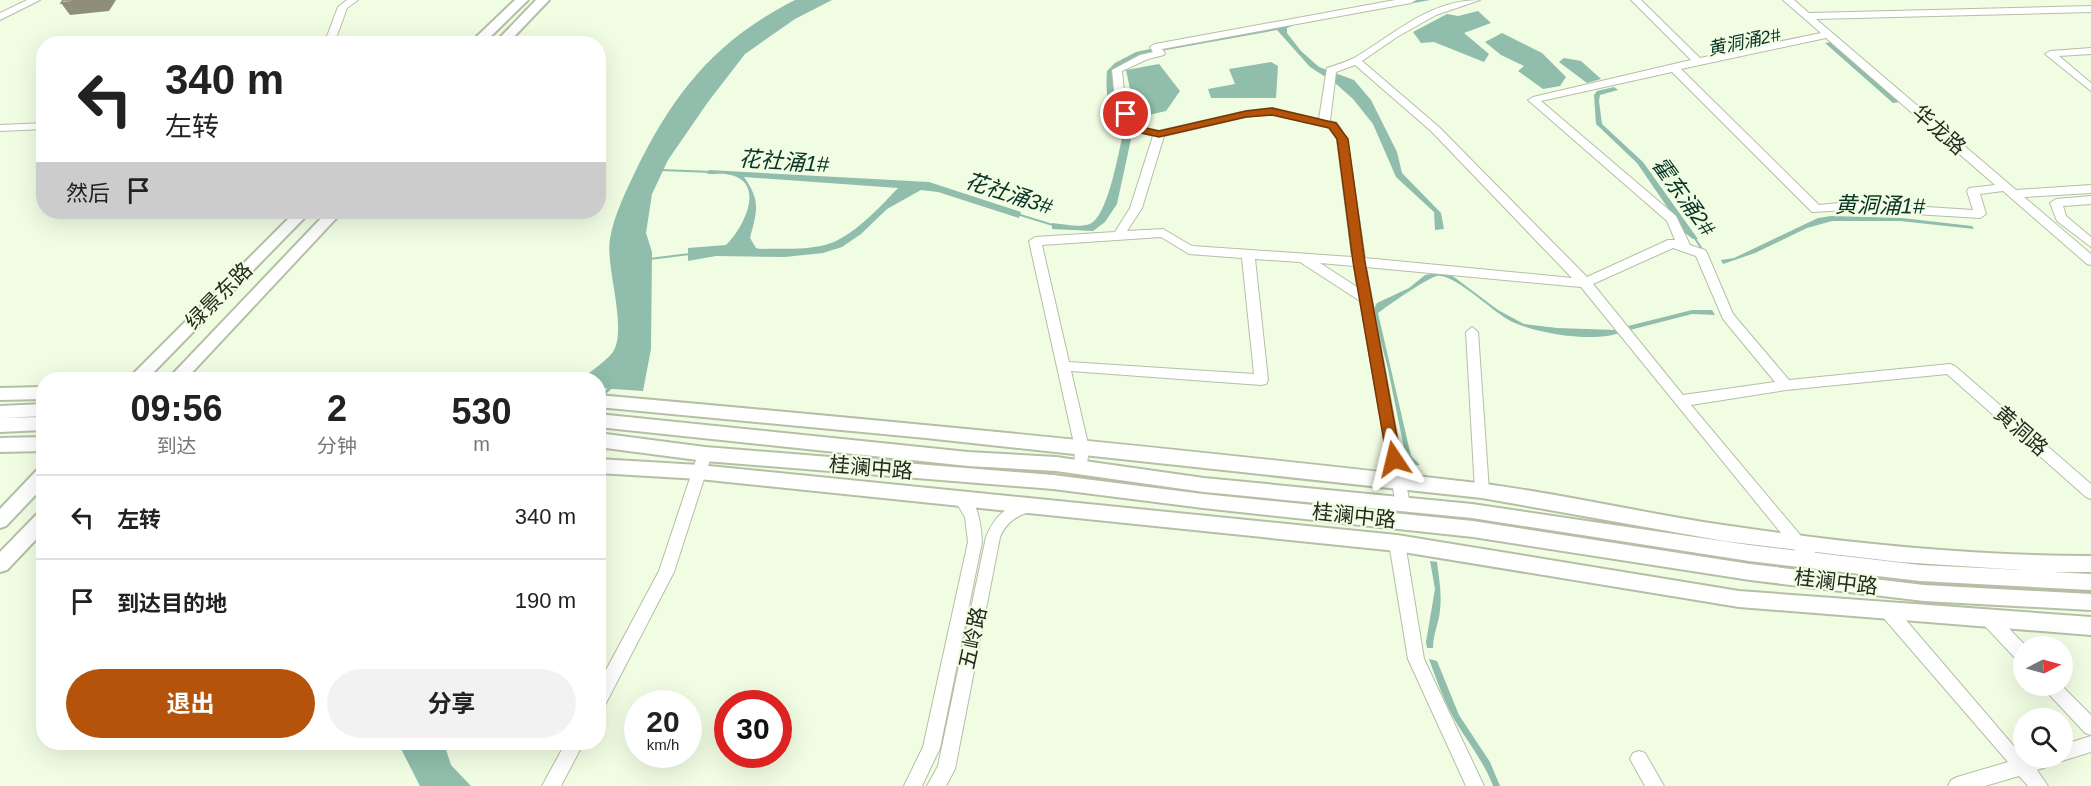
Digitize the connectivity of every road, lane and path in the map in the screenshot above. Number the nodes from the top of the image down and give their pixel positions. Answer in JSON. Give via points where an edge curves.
{"nodes":[{"id":1,"x":34,"y":0,"type":"edge"},
{"id":2,"x":353,"y":0,"type":"edge"},
{"id":3,"x":522,"y":0,"type":"edge"},
{"id":4,"x":543,"y":0,"type":"edge"},
{"id":5,"x":1411,"y":0,"type":"edge"},
{"id":6,"x":1475,"y":0,"type":"edge"},
{"id":7,"x":1636,"y":0,"type":"edge"},
{"id":8,"x":1788,"y":0,"type":"edge"},
{"id":9,"x":2091,"y":9,"type":"edge"},
{"id":10,"x":1806,"y":16,"type":"junction"},
{"id":11,"x":0,"y":17,"type":"edge"},
{"id":12,"x":1828,"y":35,"type":"junction"},
{"id":13,"x":332,"y":36,"type":"edge"},
{"id":14,"x":484,"y":36,"type":"edge"},
{"id":15,"x":508,"y":36,"type":"edge"},
{"id":16,"x":2091,"y":51,"type":"edge"},
{"id":17,"x":1356,"y":61,"type":"junction"},
{"id":18,"x":1698,"y":61,"type":"junction"},
{"id":19,"x":1674,"y":68,"type":"junction"},
{"id":20,"x":2091,"y":88,"type":"edge"},
{"id":21,"x":1324,"y":123,"type":"junction"},
{"id":22,"x":36,"y":126,"type":"edge"},
{"id":23,"x":0,"y":128,"type":"edge"},
{"id":24,"x":1159,"y":134,"type":"junction"},
{"id":25,"x":2091,"y":189,"type":"edge"},
{"id":26,"x":2010,"y":190,"type":"junction"},
{"id":27,"x":2091,"y":200,"type":"edge"},
{"id":28,"x":296,"y":219,"type":"edge"},
{"id":29,"x":328,"y":219,"type":"edge"},
{"id":30,"x":1118,"y":236,"type":"junction"},
{"id":31,"x":2091,"y":242,"type":"edge"},
{"id":32,"x":2072,"y":244,"type":"junction"},
{"id":33,"x":1685,"y":248,"type":"junction"},
{"id":34,"x":1248,"y":254,"type":"junction"},
{"id":35,"x":1302,"y":258,"type":"junction"},
{"id":36,"x":2091,"y":261,"type":"edge"},
{"id":37,"x":1359,"y":262,"type":"junction"},
{"id":38,"x":1585,"y":283,"type":"junction"},
{"id":39,"x":1365,"y":298,"type":"junction"},
{"id":40,"x":1472,"y":332,"type":"dead end"},
{"id":41,"x":1063,"y":366,"type":"junction"},
{"id":42,"x":143,"y":372,"type":"edge"},
{"id":43,"x":183,"y":372,"type":"edge"},
{"id":44,"x":1786,"y":385,"type":"junction"},
{"id":45,"x":36,"y":393,"type":"edge"},
{"id":46,"x":0,"y":394,"type":"edge"},
{"id":47,"x":1680,"y":401,"type":"junction"},
{"id":48,"x":606,"y":402,"type":"edge"},
{"id":49,"x":36,"y":410,"type":"edge"},
{"id":50,"x":0,"y":412,"type":"edge"},
{"id":51,"x":606,"y":421,"type":"edge"},
{"id":52,"x":36,"y":423,"type":"edge"},
{"id":53,"x":0,"y":425,"type":"edge"},
{"id":54,"x":607,"y":441,"type":"edge"},
{"id":55,"x":36,"y":444,"type":"edge"},
{"id":56,"x":0,"y":445,"type":"edge"},
{"id":57,"x":1082,"y":448,"type":"junction"},
{"id":58,"x":705,"y":454,"type":"junction"},
{"id":59,"x":775,"y":460,"type":"junction"},
{"id":60,"x":606,"y":466,"type":"edge"},
{"id":61,"x":1081,"y":468,"type":"junction"},
{"id":62,"x":699,"y":472,"type":"junction"},
{"id":63,"x":1398,"y":482,"type":"junction"},
{"id":64,"x":36,"y":483,"type":"edge"},
{"id":65,"x":871,"y":489,"type":"junction"},
{"id":66,"x":1482,"y":491,"type":"junction"},
{"id":67,"x":2091,"y":493,"type":"edge"},
{"id":68,"x":961,"y":499,"type":"junction"},
{"id":69,"x":1203,"y":501,"type":"junction"},
{"id":70,"x":1028,"y":505,"type":"junction"},
{"id":71,"x":1403,"y":505,"type":"junction"},
{"id":72,"x":1063,"y":509,"type":"junction"},
{"id":73,"x":1355,"y":517,"type":"junction"},
{"id":74,"x":0,"y":521,"type":"edge"},
{"id":75,"x":36,"y":526,"type":"edge"},
{"id":76,"x":1796,"y":541,"type":"junction"},
{"id":77,"x":975,"y":542,"type":"junction"},
{"id":78,"x":1396,"y":543,"type":"junction"},
{"id":79,"x":990,"y":552,"type":"junction"},
{"id":80,"x":1812,"y":560,"type":"junction"},
{"id":81,"x":0,"y":564,"type":"edge"},
{"id":82,"x":2091,"y":564,"type":"edge"},
{"id":83,"x":2091,"y":582,"type":"edge"},
{"id":84,"x":1938,"y":594,"type":"junction"},
{"id":85,"x":2091,"y":602,"type":"edge"},
{"id":86,"x":1887,"y":610,"type":"junction"},
{"id":87,"x":1988,"y":618,"type":"junction"},
{"id":88,"x":2091,"y":626,"type":"edge"},
{"id":89,"x":2013,"y":644,"type":"edge"},
{"id":90,"x":606,"y":687,"type":"edge"},
{"id":91,"x":2062,"y":696,"type":"edge"},
{"id":92,"x":2091,"y":727,"type":"edge"},
{"id":93,"x":2091,"y":744,"type":"edge"},
{"id":94,"x":571,"y":750,"type":"edge"},
{"id":95,"x":2073,"y":750,"type":"edge"},
{"id":96,"x":2013,"y":757,"type":"edge"},
{"id":97,"x":1639,"y":759,"type":"dead end"},
{"id":98,"x":2019,"y":768,"type":"edge"},
{"id":99,"x":2023,"y":768,"type":"edge"},
{"id":100,"x":551,"y":786,"type":"edge"},
{"id":101,"x":913,"y":786,"type":"edge"},
{"id":102,"x":936,"y":786,"type":"edge"},
{"id":103,"x":1474,"y":786,"type":"edge"},
{"id":104,"x":1655,"y":786,"type":"edge"},
{"id":105,"x":1957,"y":786,"type":"edge"},
{"id":106,"x":2039,"y":786,"type":"edge"}],
"edges":[{"from":1,"to":11,"type":"street"},
{"from":2,"to":13,"type":"street","via":[[343,7]]},
{"from":3,"to":14,"type":"main road"},
{"from":4,"to":15,"type":"main road"},
{"from":5,"to":24,"type":"street","via":[[1157,49],[1160,53],[1117,70],[1120,100],[1133,128]]},
{"from":6,"to":17,"type":"street","via":[[1433,13]]},
{"from":7,"to":18,"type":"street"},
{"from":8,"to":10,"type":"street","name":"华龙路"},
{"from":9,"to":10,"type":"street"},
{"from":10,"to":12,"type":"street","name":"华龙路"},
{"from":12,"to":18,"type":"street"},
{"from":12,"to":26,"type":"street","name":"华龙路"},
{"from":16,"to":20,"type":"street","via":[[2050,54]]},
{"from":17,"to":21,"type":"street","via":[[1330,76]]},
{"from":17,"to":38,"type":"street","via":[[1435,129]]},
{"from":18,"to":19,"type":"street"},
{"from":19,"to":26,"type":"street","via":[[1816,209],[1849,206],[1980,214],[1973,191]]},
{"from":19,"to":33,"type":"street","via":[[1533,100],[1672,219]]},
{"from":21,"to":24,"type":"street","via":[[1272,111]]},
{"from":21,"to":37,"type":"street","via":[[1332,125],[1342,139]]},
{"from":22,"to":23,"type":"street"},
{"from":24,"to":30,"type":"street","via":[[1136,208]]},
{"from":25,"to":26,"type":"street"},
{"from":26,"to":32,"type":"street","name":"华龙路"},
{"from":27,"to":31,"type":"street","via":[[2056,203],[2061,219]]},
{"from":28,"to":42,"type":"main road","name":"绿景东路"},
{"from":29,"to":43,"type":"main road","name":"绿景东路"},
{"from":30,"to":34,"type":"street","via":[[1163,234],[1189,250]]},
{"from":30,"to":41,"type":"street","via":[[1035,241]]},
{"from":31,"to":32,"type":"street"},
{"from":32,"to":36,"type":"street","name":"华龙路"},
{"from":33,"to":38,"type":"street","via":[[1672,243]]},
{"from":33,"to":44,"type":"street","via":[[1701,253],[1728,316]]},
{"from":34,"to":35,"type":"street"},
{"from":34,"to":41,"type":"street","via":[[1261,380]]},
{"from":35,"to":37,"type":"street"},
{"from":35,"to":39,"type":"street"},
{"from":37,"to":38,"type":"street"},
{"from":37,"to":39,"type":"street"},
{"from":38,"to":47,"type":"street"},
{"from":39,"to":63,"type":"street"},
{"from":40,"to":66,"type":"street"},
{"from":41,"to":57,"type":"street"},
{"from":44,"to":47,"type":"street"},
{"from":44,"to":67,"type":"street","name":"黄洞路","via":[[1950,369]]},
{"from":45,"to":46,"type":"main road"},
{"from":47,"to":76,"type":"street"},
{"from":48,"to":57,"type":"main road"},
{"from":49,"to":50,"type":"main road"},
{"from":51,"to":61,"type":"main road","name":"桂澜中路"},
{"from":52,"to":53,"type":"main road"},
{"from":54,"to":58,"type":"main road","name":"桂澜中路"},
{"from":55,"to":56,"type":"main road"},
{"from":57,"to":61,"type":"street"},
{"from":57,"to":63,"type":"main road"},
{"from":58,"to":59,"type":"main road","name":"桂澜中路"},
{"from":58,"to":62,"type":"street"},
{"from":59,"to":65,"type":"main road"},
{"from":59,"to":69,"type":"main road","name":"桂澜中路","via":[[1053,482]]},
{"from":60,"to":62,"type":"main road"},
{"from":61,"to":71,"type":"main road","name":"桂澜中路"},
{"from":62,"to":65,"type":"main road"},
{"from":62,"to":90,"type":"street","via":[[666,572]]},
{"from":63,"to":66,"type":"main road"},
{"from":63,"to":71,"type":"street"},
{"from":64,"to":74,"type":"main road"},
{"from":65,"to":68,"type":"main road"},
{"from":66,"to":76,"type":"main road","via":[[1713,531]]},
{"from":68,"to":70,"type":"main road"},
{"from":68,"to":77,"type":"street","name":"五岭路","via":[[972,516]]},
{"from":69,"to":72,"type":"main road","via":[[1184,506],[1133,501]]},
{"from":69,"to":73,"type":"main road","name":"桂澜中路"},
{"from":70,"to":72,"type":"main road"},
{"from":70,"to":79,"type":"street","name":"五岭路","via":[[1000,520]]},
{"from":71,"to":80,"type":"main road","name":"桂澜中路","via":[[1472,511]]},
{"from":72,"to":78,"type":"main road"},
{"from":73,"to":78,"type":"main road"},
{"from":73,"to":84,"type":"main road","name":"桂澜中路","via":[[1473,529],[1750,572]]},
{"from":75,"to":81,"type":"main road"},
{"from":76,"to":80,"type":"street"},
{"from":76,"to":82,"type":"main road","via":[[1911,555]]},
{"from":77,"to":79,"type":"street","via":[[988,539]]},
{"from":77,"to":101,"type":"street","name":"五岭路","via":[[931,748]]},
{"from":78,"to":86,"type":"main road","via":[[1739,599]]},
{"from":78,"to":103,"type":"street","via":[[1416,659]]},
{"from":79,"to":102,"type":"street","name":"五岭路","via":[[946,769]]},
{"from":80,"to":83,"type":"main road","name":"桂澜中路","via":[[1920,573]]},
{"from":84,"to":85,"type":"main road","name":"桂澜中路"},
{"from":84,"to":86,"type":"main road"},
{"from":86,"to":87,"type":"main road"},
{"from":86,"to":96,"type":"street"},
{"from":87,"to":88,"type":"main road"},
{"from":87,"to":89,"type":"street"},
{"from":91,"to":92,"type":"street"},
{"from":93,"to":95,"type":"street"},
{"from":94,"to":100,"type":"street"},
{"from":97,"to":104,"type":"street"},
{"from":98,"to":105,"type":"street"},
{"from":99,"to":106,"type":"street"}]}
